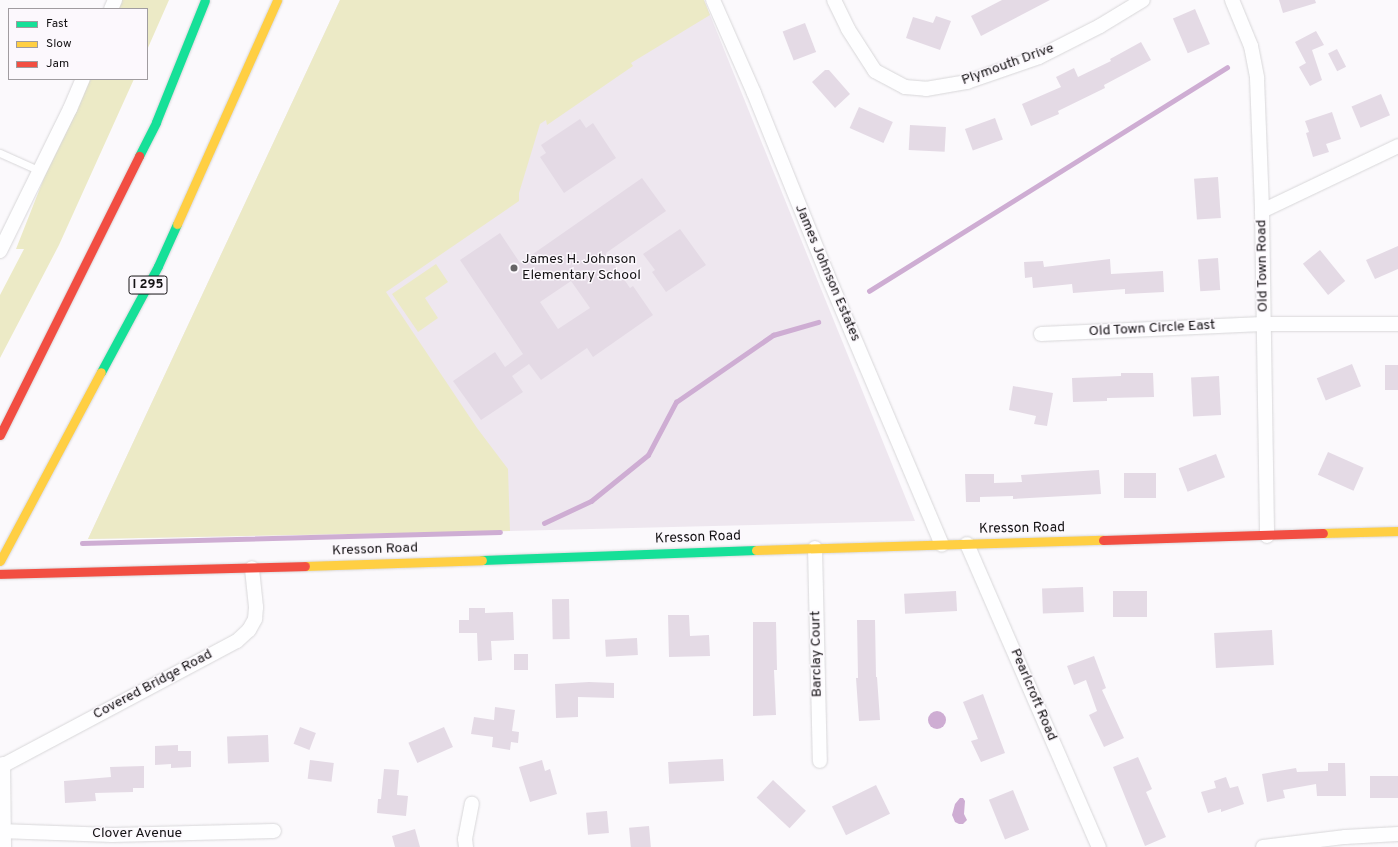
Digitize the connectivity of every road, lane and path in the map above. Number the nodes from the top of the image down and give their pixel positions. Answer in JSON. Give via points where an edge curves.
{"nodes":[{"id":1,"x":205,"y":0,"type":"edge"},
{"id":2,"x":277,"y":0,"type":"edge"},
{"id":3,"x":713,"y":0,"type":"edge"},
{"id":4,"x":834,"y":0,"type":"edge"},
{"id":5,"x":1142,"y":0,"type":"edge"},
{"id":6,"x":1232,"y":0,"type":"edge"},
{"id":7,"x":83,"y":80,"type":"edge"},
{"id":8,"x":1398,"y":146,"type":"edge"},
{"id":9,"x":0,"y":154,"type":"edge"},
{"id":10,"x":40,"y":171,"type":"junction"},
{"id":11,"x":1262,"y":211,"type":"junction"},
{"id":12,"x":0,"y":251,"type":"edge"},
{"id":13,"x":1263,"y":324,"type":"junction"},
{"id":14,"x":1398,"y":324,"type":"edge"},
{"id":15,"x":1041,"y":334,"type":"dead end"},
{"id":16,"x":0,"y":435,"type":"edge"},
{"id":17,"x":1398,"y":531,"type":"edge"},
{"id":18,"x":1268,"y":536,"type":"junction"},
{"id":19,"x":966,"y":544,"type":"junction"},
{"id":20,"x":942,"y":545,"type":"junction"},
{"id":21,"x":815,"y":548,"type":"junction"},
{"id":22,"x":0,"y":561,"type":"edge"},
{"id":23,"x":252,"y":568,"type":"junction"},
{"id":24,"x":0,"y":574,"type":"edge"},
{"id":25,"x":820,"y":761,"type":"dead end"},
{"id":26,"x":2,"y":765,"type":"edge"},
{"id":27,"x":472,"y":804,"type":"dead end"},
{"id":28,"x":2,"y":831,"type":"edge"},
{"id":29,"x":274,"y":831,"type":"dead end"},
{"id":30,"x":1398,"y":834,"type":"edge"},
{"id":31,"x":1346,"y":842,"type":"edge"},
{"id":32,"x":4,"y":847,"type":"edge"},
{"id":33,"x":466,"y":847,"type":"edge"},
{"id":34,"x":1099,"y":847,"type":"edge"},
{"id":35,"x":1263,"y":847,"type":"edge"}],
"edges":[{"from":1,"to":16,"type":"main road","via":[[156,122]]},
{"from":2,"to":22,"type":"main road","number":"I 295","via":[[158,266]]},
{"from":3,"to":20,"type":"street","name":"James Johnson Estates"},
{"from":4,"to":5,"type":"street","name":"Plymouth Drive","via":[[875,71],[905,87],[926,89],[967,82],[1039,57],[1100,26]]},
{"from":6,"to":11,"type":"street","name":"Old Town Road","via":[[1252,46],[1257,78]]},
{"from":7,"to":10,"type":"street"},
{"from":8,"to":11,"type":"street"},
{"from":9,"to":10,"type":"lane"},
{"from":10,"to":12,"type":"street"},
{"from":11,"to":13,"type":"street","name":"Old Town Road"},
{"from":13,"to":14,"type":"street","name":"Old Town Circle East"},
{"from":13,"to":15,"type":"street","name":"Old Town Circle East"},
{"from":13,"to":18,"type":"street","name":"Old Town Road"},
{"from":17,"to":18,"type":"main road","name":"Kresson Road"},
{"from":18,"to":19,"type":"main road","name":"Kresson Road"},
{"from":19,"to":20,"type":"main road","name":"Kresson Road"},
{"from":19,"to":34,"type":"street","name":"Pearlcroft Road"},
{"from":20,"to":21,"type":"main road","name":"Kresson Road"},
{"from":21,"to":23,"type":"main road","name":"Kresson Road"},
{"from":21,"to":25,"type":"street","name":"Barclay Court"},
{"from":23,"to":24,"type":"main road","name":"Kresson Road"},
{"from":23,"to":26,"type":"street","name":"Covered Bridge Road","via":[[255,619],[249,630],[237,640]]},
{"from":26,"to":28,"type":"street"},
{"from":27,"to":33,"type":"street","via":[[465,839]]},
{"from":28,"to":29,"type":"street","name":"Clover Avenue","via":[[112,835]]},
{"from":28,"to":32,"type":"street"},
{"from":30,"to":31,"type":"street"},
{"from":31,"to":35,"type":"street"}]}
